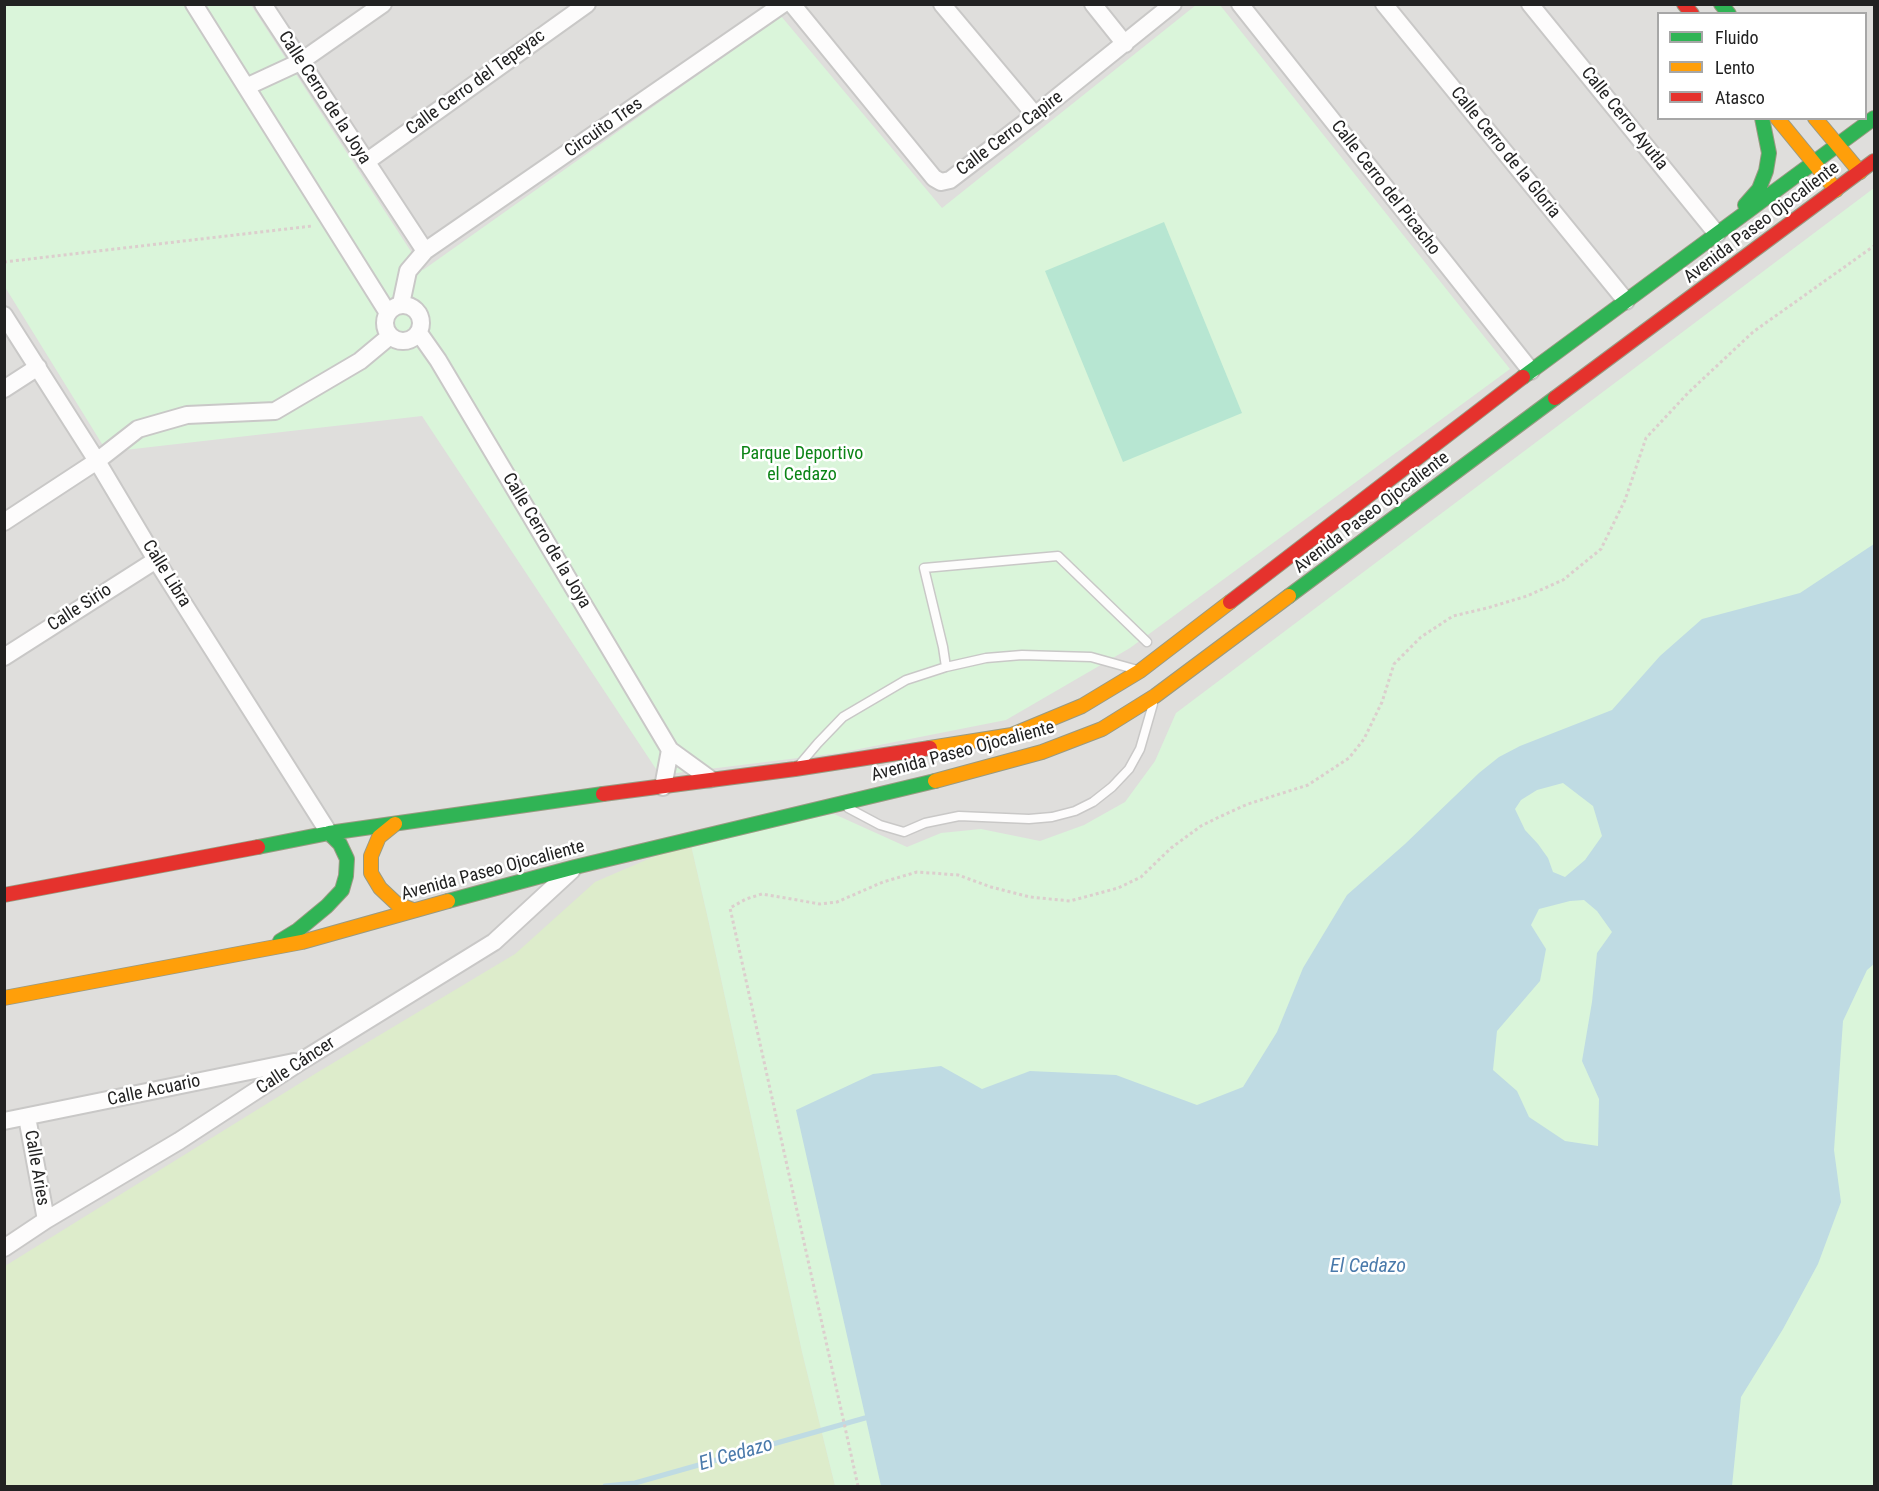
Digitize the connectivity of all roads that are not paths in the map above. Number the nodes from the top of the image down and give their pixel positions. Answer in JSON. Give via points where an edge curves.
{"nodes":[{"id":1,"x":194,"y":4,"type":"edge"},
{"id":2,"x":263,"y":4,"type":"edge"},
{"id":3,"x":383,"y":4,"type":"edge"},
{"id":4,"x":586,"y":4,"type":"edge"},
{"id":5,"x":783,"y":4,"type":"edge"},
{"id":6,"x":792,"y":4,"type":"edge"},
{"id":7,"x":942,"y":4,"type":"edge"},
{"id":8,"x":1093,"y":4,"type":"edge"},
{"id":9,"x":1173,"y":4,"type":"edge"},
{"id":10,"x":1240,"y":4,"type":"edge"},
{"id":11,"x":1384,"y":4,"type":"edge"},
{"id":12,"x":1530,"y":4,"type":"edge"},
{"id":13,"x":1125,"y":44,"type":"junction"},
{"id":14,"x":300,"y":62,"type":"junction"},
{"id":15,"x":246,"y":87,"type":"junction"},
{"id":16,"x":1035,"y":115,"type":"junction"},
{"id":17,"x":1875,"y":118,"type":"edge"},
{"id":18,"x":1762,"y":120,"type":"edge"},
{"id":19,"x":1779,"y":120,"type":"edge"},
{"id":20,"x":1817,"y":120,"type":"edge"},
{"id":21,"x":1838,"y":145,"type":"junction"},
{"id":22,"x":1875,"y":161,"type":"edge"},
{"id":23,"x":366,"y":162,"type":"junction"},
{"id":24,"x":1813,"y":163,"type":"junction"},
{"id":25,"x":1860,"y":172,"type":"junction"},
{"id":26,"x":1836,"y":190,"type":"junction"},
{"id":27,"x":1723,"y":230,"type":"junction"},
{"id":28,"x":425,"y":251,"type":"junction"},
{"id":29,"x":1626,"y":301,"type":"junction"},
{"id":30,"x":395,"y":308,"type":"junction"},
{"id":31,"x":4,"y":315,"type":"edge"},
{"id":32,"x":419,"y":333,"type":"junction"},
{"id":33,"x":390,"y":336,"type":"junction"},
{"id":34,"x":38,"y":367,"type":"junction"},
{"id":35,"x":1531,"y":371,"type":"junction"},
{"id":36,"x":4,"y":388,"type":"edge"},
{"id":37,"x":97,"y":461,"type":"junction"},
{"id":38,"x":4,"y":522,"type":"edge"},
{"id":39,"x":156,"y":560,"type":"junction"},
{"id":40,"x":1147,"y":642,"type":"dead end"},
{"id":41,"x":4,"y":657,"type":"edge"},
{"id":42,"x":946,"y":667,"type":"junction"},
{"id":43,"x":1140,"y":671,"type":"junction"},
{"id":44,"x":1155,"y":696,"type":"junction"},
{"id":45,"x":670,"y":750,"type":"junction"},
{"id":46,"x":795,"y":769,"type":"junction"},
{"id":47,"x":710,"y":779,"type":"junction"},
{"id":48,"x":663,"y":787,"type":"junction"},
{"id":49,"x":840,"y":804,"type":"junction"},
{"id":50,"x":395,"y":824,"type":"junction"},
{"id":51,"x":329,"y":833,"type":"junction"},
{"id":52,"x":575,"y":867,"type":"junction"},
{"id":53,"x":4,"y":895,"type":"edge"},
{"id":54,"x":413,"y":910,"type":"junction"},
{"id":55,"x":267,"y":948,"type":"junction"},
{"id":56,"x":4,"y":998,"type":"edge"},
{"id":57,"x":303,"y":1060,"type":"junction"},
{"id":58,"x":27,"y":1116,"type":"junction"},
{"id":59,"x":4,"y":1121,"type":"edge"},
{"id":60,"x":46,"y":1220,"type":"junction"},
{"id":61,"x":4,"y":1248,"type":"edge"}],
"edges":[{"from":1,"to":15,"type":"street"},
{"from":2,"to":14,"type":"street","name":"Calle Cerro de la Joya"},
{"from":3,"to":14,"type":"street"},
{"from":4,"to":23,"type":"street","name":"Calle Cerro del Tepeyac"},
{"from":5,"to":28,"type":"street","name":"Circuito Tres"},
{"from":6,"to":16,"type":"street","name":"Calle Cerro Capire","via":[[941,182],[950,180]]},
{"from":7,"to":16,"type":"street"},
{"from":8,"to":13,"type":"street"},
{"from":9,"to":13,"type":"street","name":"Calle Cerro Capire"},
{"from":10,"to":35,"type":"street","name":"Calle Cerro del Picacho"},
{"from":11,"to":29,"type":"street","name":"Calle Cerro de la Gloria"},
{"from":12,"to":27,"type":"street","name":"Calle Cerro Ayutla"},
{"from":13,"to":16,"type":"street","name":"Calle Cerro Capire"},
{"from":14,"to":15,"type":"street"},
{"from":14,"to":23,"type":"street","name":"Calle Cerro de la Joya"},
{"from":15,"to":30,"type":"street","via":[[332,224]]},
{"from":17,"to":21,"type":"main road","name":"Avenida Paseo Ojocaliente"},
{"from":18,"to":27,"type":"main road","via":[[1768,153],[1766,171],[1759,189]]},
{"from":19,"to":24,"type":"main road"},
{"from":20,"to":21,"type":"main road"},
{"from":21,"to":24,"type":"main road","name":"Avenida Paseo Ojocaliente"},
{"from":21,"to":25,"type":"main road"},
{"from":22,"to":25,"type":"main road","name":"Avenida Paseo Ojocaliente"},
{"from":23,"to":28,"type":"street","name":"Calle Cerro de la Joya"},
{"from":24,"to":26,"type":"main road"},
{"from":24,"to":27,"type":"main road","name":"Avenida Paseo Ojocaliente"},
{"from":25,"to":26,"type":"main road","name":"Avenida Paseo Ojocaliente"},
{"from":26,"to":44,"type":"main road","name":"Avenida Paseo Ojocaliente"},
{"from":27,"to":29,"type":"main road","name":"Avenida Paseo Ojocaliente"},
{"from":28,"to":30,"type":"street","name":"Circuito Tres","via":[[408,271]]},
{"from":29,"to":35,"type":"main road","name":"Avenida Paseo Ojocaliente"},
{"from":30,"to":32,"type":"street","via":[[410,305],[417,310],[422,325]]},
{"from":30,"to":33,"type":"street","via":[[385,320]]},
{"from":31,"to":34,"type":"street","name":"Calle Libra"},
{"from":32,"to":33,"type":"street","via":[[405,341]]},
{"from":32,"to":45,"type":"street","name":"Calle Cerro de la Joya"},
{"from":33,"to":37,"type":"street","via":[[360,361],[275,411],[177,418],[138,429]]},
{"from":34,"to":36,"type":"street"},
{"from":34,"to":37,"type":"street","name":"Calle Libra"},
{"from":35,"to":43,"type":"main road","name":"Avenida Paseo Ojocaliente"},
{"from":37,"to":38,"type":"street"},
{"from":37,"to":39,"type":"street","name":"Calle Libra"},
{"from":39,"to":41,"type":"street","name":"Calle Sirio"},
{"from":39,"to":51,"type":"street","name":"Calle Libra"},
{"from":40,"to":42,"type":"lane","via":[[1058,556],[924,568]]},
{"from":42,"to":43,"type":"lane","via":[[986,658],[1060,655],[1091,657]]},
{"from":42,"to":46,"type":"lane","via":[[906,680],[843,717]]},
{"from":43,"to":46,"type":"main road","name":"Avenida Paseo Ojocaliente","via":[[1082,706],[1012,735]]},
{"from":44,"to":49,"type":"main road","name":"Avenida Paseo Ojocaliente","via":[[1102,729],[1042,752]]},
{"from":44,"to":49,"type":"lane","via":[[1140,749],[1129,769],[1093,802],[1075,811],[1029,819],[959,816],[904,832],[880,825]]},
{"from":45,"to":47,"type":"street"},
{"from":45,"to":48,"type":"street"},
{"from":46,"to":47,"type":"main road","name":"Avenida Paseo Ojocaliente"},
{"from":47,"to":48,"type":"main road","name":"Avenida Paseo Ojocaliente"},
{"from":48,"to":50,"type":"main road","name":"Avenida Paseo Ojocaliente"},
{"from":49,"to":52,"type":"main road","name":"Avenida Paseo Ojocaliente"},
{"from":50,"to":51,"type":"main road","name":"Avenida Paseo Ojocaliente"},
{"from":50,"to":54,"type":"main road","via":[[379,837],[371,856],[371,873],[397,904]]},
{"from":51,"to":53,"type":"main road","name":"Avenida Paseo Ojocaliente"},
{"from":51,"to":55,"type":"main road","via":[[347,859],[342,890],[298,930]]},
{"from":52,"to":54,"type":"main road","name":"Avenida Paseo Ojocaliente"},
{"from":52,"to":57,"type":"street","name":"Calle Cáncer","via":[[494,942]]},
{"from":54,"to":55,"type":"main road","name":"Avenida Paseo Ojocaliente","via":[[302,942]]},
{"from":55,"to":56,"type":"main road","name":"Avenida Paseo Ojocaliente"},
{"from":57,"to":58,"type":"street","name":"Calle Acuario"},
{"from":57,"to":60,"type":"street","name":"Calle Cáncer","via":[[179,1141]]},
{"from":58,"to":59,"type":"street","name":"Calle Acuario"},
{"from":58,"to":60,"type":"street","name":"Calle Aries"},
{"from":60,"to":61,"type":"street","name":"Calle Cáncer"}]}
